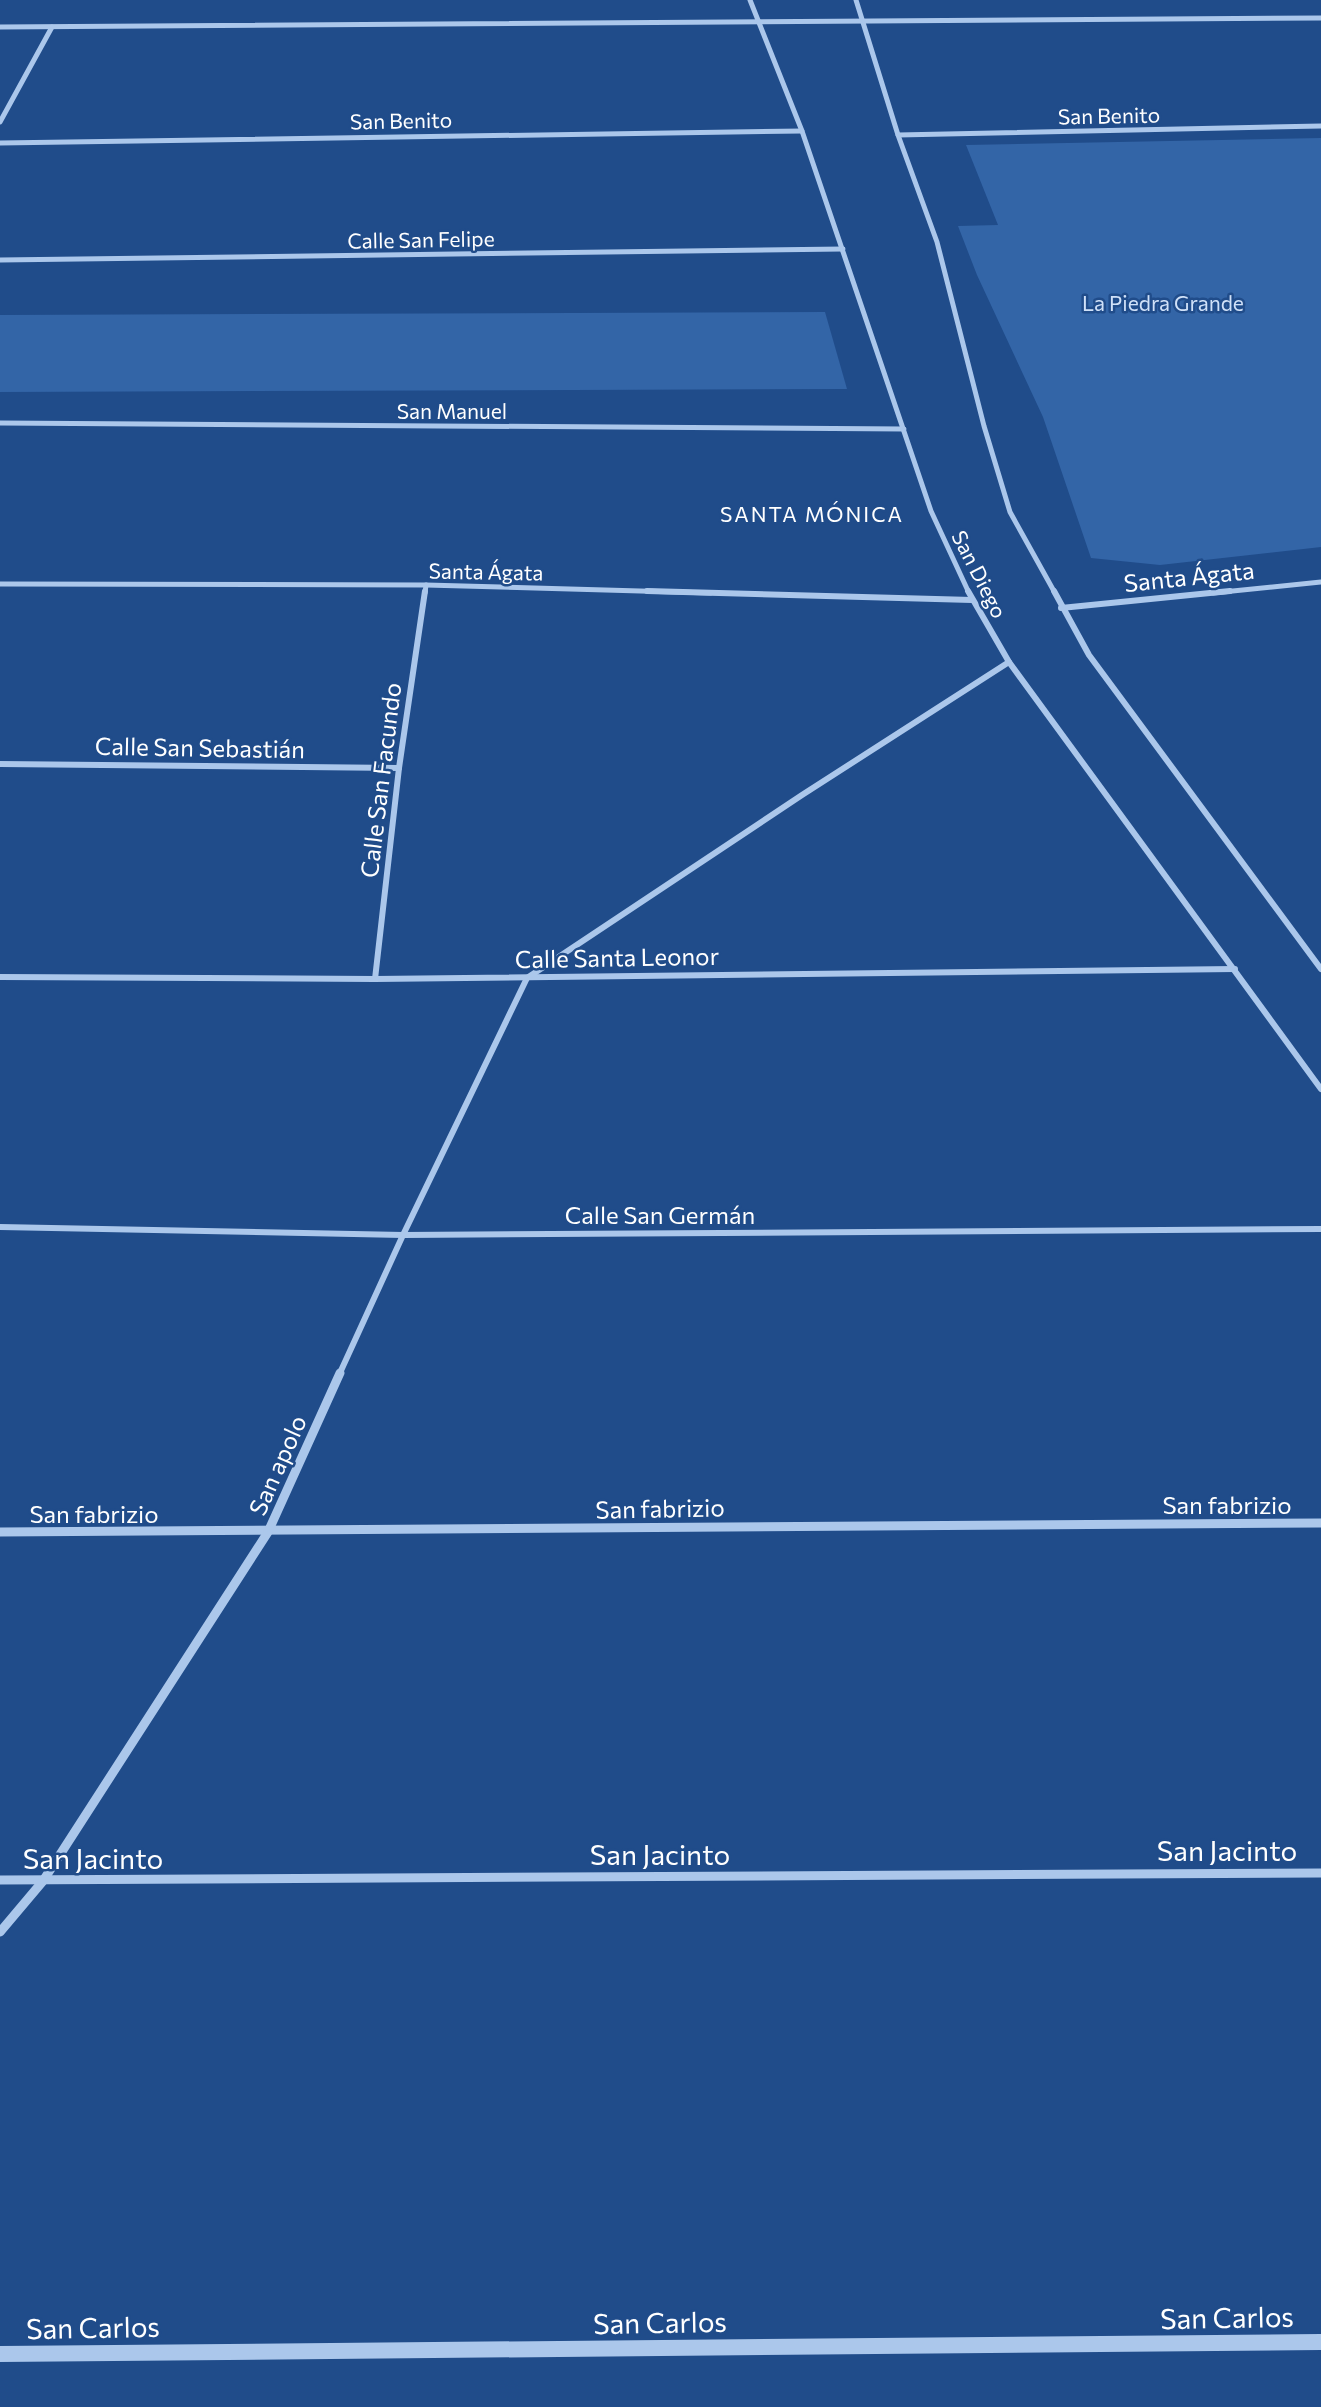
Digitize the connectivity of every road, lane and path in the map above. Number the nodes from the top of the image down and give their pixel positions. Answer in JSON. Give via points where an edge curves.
{"nodes":[{"id":1,"x":750,"y":0,"type":"edge"},
{"id":2,"x":856,"y":0,"type":"edge"},
{"id":3,"x":1321,"y":18,"type":"edge"},
{"id":4,"x":757,"y":23,"type":"junction"},
{"id":5,"x":865,"y":23,"type":"junction"},
{"id":6,"x":0,"y":27,"type":"edge"},
{"id":7,"x":52,"y":27,"type":"junction"},
{"id":8,"x":0,"y":122,"type":"edge"},
{"id":9,"x":1321,"y":126,"type":"edge"},
{"id":10,"x":802,"y":131,"type":"junction"},
{"id":11,"x":898,"y":135,"type":"junction"},
{"id":12,"x":0,"y":143,"type":"edge"},
{"id":13,"x":843,"y":249,"type":"junction"},
{"id":14,"x":0,"y":260,"type":"edge"},
{"id":15,"x":0,"y":423,"type":"edge"},
{"id":16,"x":904,"y":429,"type":"junction"},
{"id":17,"x":1321,"y":582,"type":"edge"},
{"id":18,"x":0,"y":584,"type":"edge"},
{"id":19,"x":426,"y":585,"type":"junction"},
{"id":20,"x":972,"y":600,"type":"junction"},
{"id":21,"x":1060,"y":608,"type":"junction"},
{"id":22,"x":1009,"y":662,"type":"junction"},
{"id":23,"x":0,"y":764,"type":"edge"},
{"id":24,"x":399,"y":768,"type":"junction"},
{"id":25,"x":1235,"y":969,"type":"junction"},
{"id":26,"x":1321,"y":969,"type":"edge"},
{"id":27,"x":0,"y":977,"type":"edge"},
{"id":28,"x":527,"y":978,"type":"junction"},
{"id":29,"x":375,"y":979,"type":"junction"},
{"id":30,"x":1321,"y":1089,"type":"edge"},
{"id":31,"x":0,"y":1227,"type":"edge"},
{"id":32,"x":1321,"y":1228,"type":"edge"},
{"id":33,"x":403,"y":1235,"type":"junction"},
{"id":34,"x":1321,"y":1523,"type":"edge"},
{"id":35,"x":0,"y":1532,"type":"edge"},
{"id":36,"x":268,"y":1532,"type":"junction"},
{"id":37,"x":1321,"y":1873,"type":"edge"},
{"id":38,"x":0,"y":1880,"type":"edge"},
{"id":39,"x":43,"y":1881,"type":"junction"},
{"id":40,"x":0,"y":1932,"type":"edge"},
{"id":41,"x":1321,"y":2342,"type":"edge"},
{"id":42,"x":0,"y":2354,"type":"edge"}],
"edges":[{"from":1,"to":4,"type":"street","name":"San Diego"},
{"from":2,"to":5,"type":"street"},
{"from":3,"to":5,"type":"street"},
{"from":4,"to":5,"type":"street"},
{"from":4,"to":7,"type":"street"},
{"from":4,"to":10,"type":"street","name":"San Diego"},
{"from":5,"to":11,"type":"street"},
{"from":6,"to":7,"type":"street"},
{"from":7,"to":8,"type":"street"},
{"from":9,"to":11,"type":"street","name":"San Benito"},
{"from":10,"to":12,"type":"street","name":"San Benito"},
{"from":10,"to":13,"type":"street","name":"San Diego"},
{"from":11,"to":21,"type":"street","via":[[937,242],[1010,512]]},
{"from":13,"to":14,"type":"street","name":"Calle San Felipe"},
{"from":13,"to":16,"type":"street","name":"San Diego"},
{"from":15,"to":16,"type":"street","name":"San Manuel"},
{"from":16,"to":20,"type":"street","name":"San Diego","via":[[931,511]]},
{"from":17,"to":21,"type":"street","name":"Santa Ágata"},
{"from":18,"to":19,"type":"street","name":"Santa Ágata"},
{"from":19,"to":20,"type":"street","name":"Santa Ágata"},
{"from":19,"to":24,"type":"street","name":"Calle San Facundo"},
{"from":20,"to":22,"type":"street","name":"San Diego"},
{"from":21,"to":26,"type":"street","via":[[1089,655]]},
{"from":22,"to":25,"type":"street","name":"San Diego"},
{"from":22,"to":28,"type":"street"},
{"from":23,"to":24,"type":"street","name":"Calle San Sebastián"},
{"from":24,"to":29,"type":"street","name":"Calle San Facundo"},
{"from":25,"to":28,"type":"street","name":"Calle Santa Leonor"},
{"from":25,"to":30,"type":"street","name":"San Diego"},
{"from":27,"to":29,"type":"street","name":"Calle Santa Leonor"},
{"from":28,"to":29,"type":"street","name":"Calle Santa Leonor"},
{"from":28,"to":33,"type":"street","name":"San apolo"},
{"from":31,"to":33,"type":"street","name":"Calle San Germán"},
{"from":32,"to":33,"type":"street","name":"Calle San Germán"},
{"from":33,"to":36,"type":"street","name":"San apolo"},
{"from":34,"to":36,"type":"street","name":"San fabrizio"},
{"from":35,"to":36,"type":"street","name":"San fabrizio"},
{"from":36,"to":39,"type":"street","name":"San apolo"},
{"from":37,"to":39,"type":"street","name":"San Jacinto"},
{"from":38,"to":39,"type":"street","name":"San Jacinto"},
{"from":39,"to":40,"type":"street","name":"San apolo"},
{"from":41,"to":42,"type":"street","name":"San Carlos"}]}
